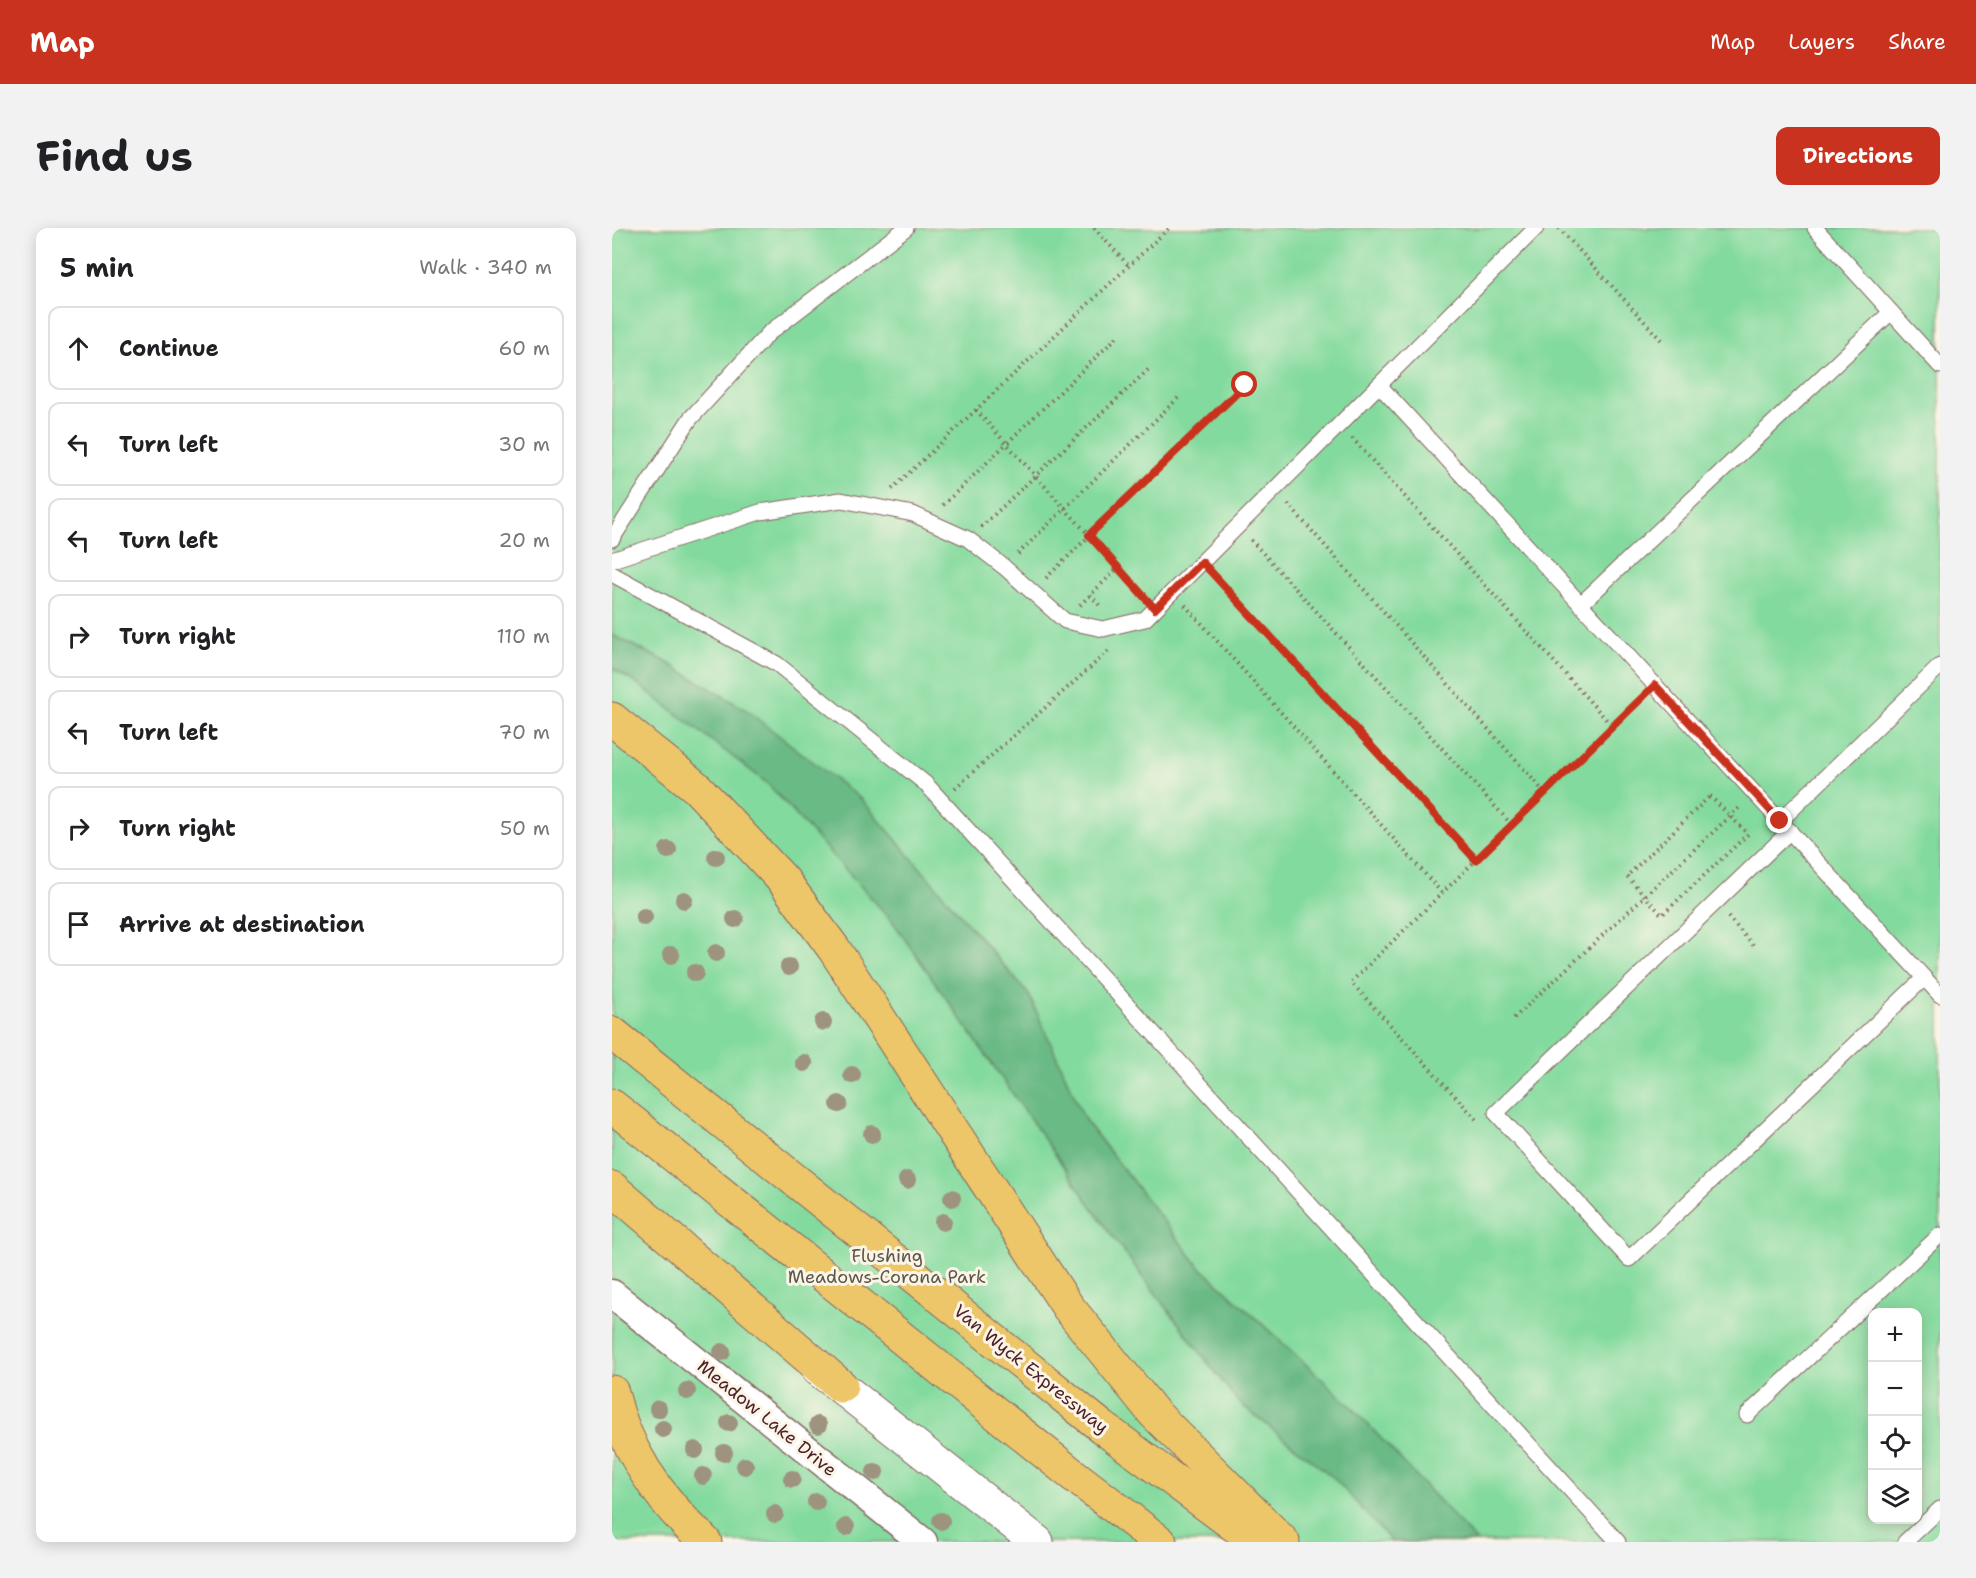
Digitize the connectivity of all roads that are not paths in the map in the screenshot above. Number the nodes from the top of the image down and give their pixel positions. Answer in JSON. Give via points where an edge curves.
{"nodes":[{"id":1,"x":906,"y":228,"type":"edge"},
{"id":2,"x":1536,"y":228,"type":"edge"},
{"id":3,"x":1815,"y":228,"type":"edge"},
{"id":4,"x":1891,"y":312,"type":"junction"},
{"id":5,"x":1940,"y":366,"type":"edge"},
{"id":6,"x":1379,"y":385,"type":"junction"},
{"id":7,"x":612,"y":539,"type":"edge"},
{"id":8,"x":612,"y":560,"type":"edge"},
{"id":9,"x":612,"y":574,"type":"edge"},
{"id":10,"x":1581,"y":604,"type":"junction"},
{"id":11,"x":1940,"y":666,"type":"edge"},
{"id":12,"x":612,"y":718,"type":"edge"},
{"id":13,"x":1785,"y":826,"type":"junction"},
{"id":14,"x":1924,"y":978,"type":"junction"},
{"id":15,"x":1940,"y":995,"type":"edge"},
{"id":16,"x":612,"y":1033,"type":"edge"},
{"id":17,"x":612,"y":1106,"type":"edge"},
{"id":18,"x":612,"y":1188,"type":"edge"},
{"id":19,"x":612,"y":1210,"type":"edge"},
{"id":20,"x":1940,"y":1235,"type":"edge"},
{"id":21,"x":612,"y":1294,"type":"edge"},
{"id":22,"x":841,"y":1386,"type":"junction"},
{"id":23,"x":612,"y":1392,"type":"edge"},
{"id":24,"x":1747,"y":1415,"type":"dead end"},
{"id":25,"x":1940,"y":1509,"type":"edge"},
{"id":26,"x":705,"y":1542,"type":"edge"},
{"id":27,"x":923,"y":1542,"type":"edge"},
{"id":28,"x":1037,"y":1542,"type":"edge"},
{"id":29,"x":1160,"y":1542,"type":"edge"},
{"id":30,"x":1257,"y":1542,"type":"edge"},
{"id":31,"x":1283,"y":1542,"type":"edge"},
{"id":32,"x":1617,"y":1542,"type":"edge"},
{"id":33,"x":1905,"y":1542,"type":"edge"}],
"edges":[{"from":1,"to":7,"type":"lane","via":[[769,333],[690,419]]},
{"from":2,"to":6,"type":"lane"},
{"from":3,"to":4,"type":"lane"},
{"from":4,"to":5,"type":"lane"},
{"from":4,"to":10,"type":"lane"},
{"from":6,"to":8,"type":"lane","via":[[1150,614],[1103,629],[1065,621],[968,539],[913,513],[841,500],[760,512]]},
{"from":6,"to":10,"type":"lane"},
{"from":9,"to":32,"type":"lane","via":[[777,664],[926,784]]},
{"from":10,"to":13,"type":"lane"},
{"from":11,"to":13,"type":"lane"},
{"from":12,"to":31,"type":"highway","via":[[697,788],[783,880],[834,949],[1068,1307],[1154,1413]]},
{"from":13,"to":14,"type":"lane"},
{"from":13,"to":14,"type":"lane","via":[[1715,903],[1496,1113],[1629,1258]]},
{"from":14,"to":15,"type":"lane"},
{"from":16,"to":30,"type":"highway","name":"Van Wyck Expressway","via":[[1102,1427]]},
{"from":17,"to":29,"type":"highway"},
{"from":18,"to":22,"type":"highway"},
{"from":19,"to":22,"type":"street"},
{"from":20,"to":24,"type":"lane"},
{"from":21,"to":27,"type":"street","name":"Meadow Lake Drive"},
{"from":22,"to":28,"type":"street"},
{"from":23,"to":26,"type":"highway","via":[[622,1424],[647,1473],[679,1516]]},
{"from":25,"to":33,"type":"lane"}]}
